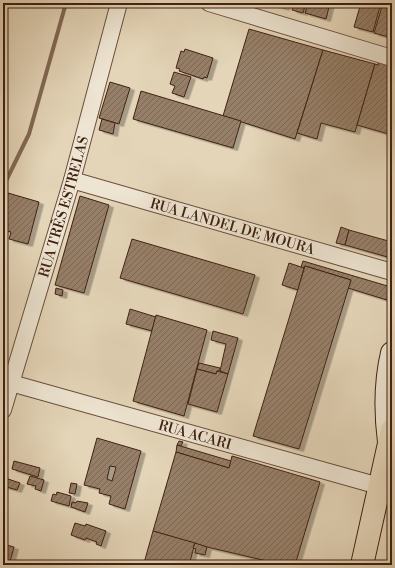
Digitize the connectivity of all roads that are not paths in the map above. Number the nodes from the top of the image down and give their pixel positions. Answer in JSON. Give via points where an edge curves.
{"nodes":[{"id":1,"x":119,"y":3,"type":"edge"},
{"id":2,"x":209,"y":3,"type":"edge"},
{"id":3,"x":392,"y":58,"type":"edge"},
{"id":4,"x":72,"y":180,"type":"junction"},
{"id":5,"x":392,"y":272,"type":"edge"},
{"id":6,"x":392,"y":352,"type":"edge"},
{"id":7,"x":11,"y":383,"type":"junction"},
{"id":8,"x":3,"y":410,"type":"edge"},
{"id":9,"x":390,"y":436,"type":"edge"},
{"id":10,"x":379,"y":486,"type":"junction"},
{"id":11,"x":362,"y":565,"type":"edge"}],
"edges":[{"from":1,"to":4,"type":"street","name":"RUA TRÊS ESTRELAS"},
{"from":2,"to":3,"type":"street"},
{"from":4,"to":5,"type":"street","name":"RUA LANDEL DE MOURA"},
{"from":4,"to":7,"type":"street","name":"RUA TRÊS ESTRELAS"},
{"from":6,"to":9,"type":"main road","via":[[386,398]]},
{"from":7,"to":8,"type":"street","name":"RUA TRÊS ESTRELAS"},
{"from":7,"to":10,"type":"street","name":"RUA ACARI"},
{"from":9,"to":10,"type":"highway"},
{"from":10,"to":11,"type":"highway"}]}
